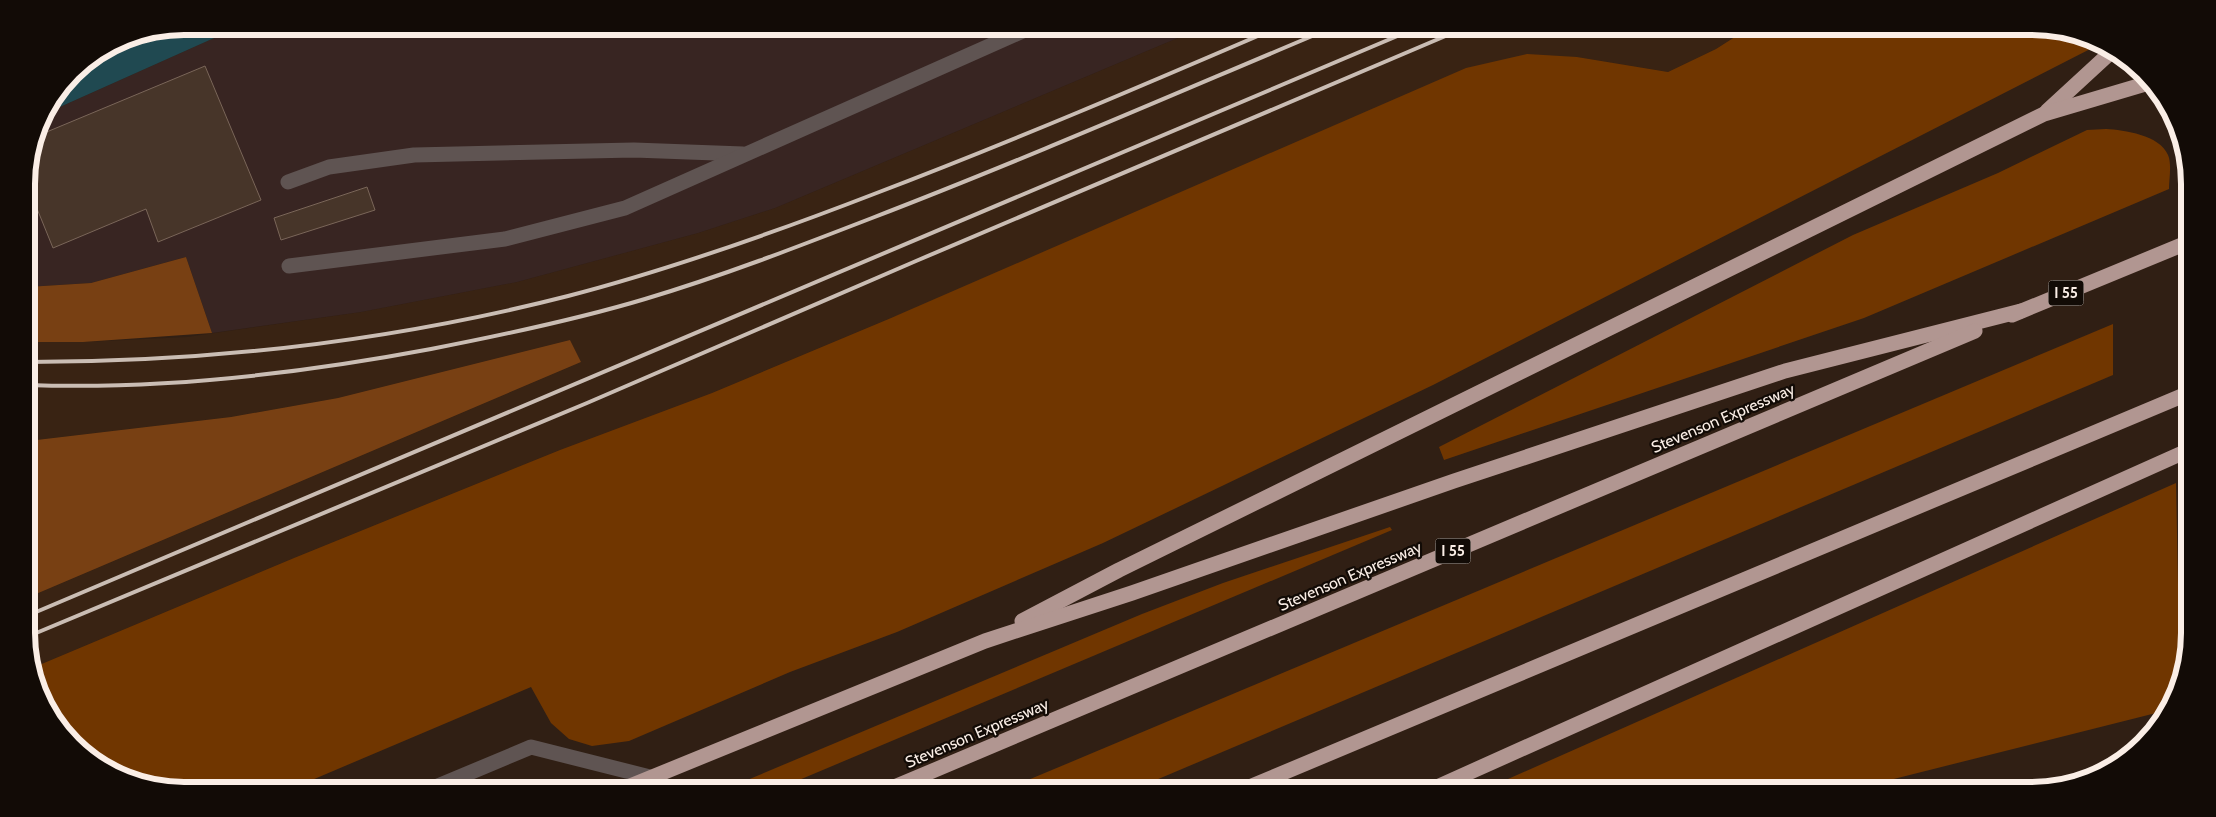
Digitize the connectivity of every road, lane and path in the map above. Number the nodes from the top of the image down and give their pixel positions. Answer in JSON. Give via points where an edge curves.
{"nodes":[{"id":1,"x":1014,"y":35,"type":"edge"},
{"id":2,"x":2107,"y":56,"type":"edge"},
{"id":3,"x":2142,"y":85,"type":"edge"},
{"id":4,"x":2044,"y":114,"type":"junction"},
{"id":5,"x":747,"y":154,"type":"junction"},
{"id":6,"x":288,"y":182,"type":"dead end"},
{"id":7,"x":2181,"y":245,"type":"edge"},
{"id":8,"x":289,"y":266,"type":"dead end"},
{"id":9,"x":2021,"y":311,"type":"junction"},
{"id":10,"x":2181,"y":396,"type":"edge"},
{"id":11,"x":2181,"y":454,"type":"edge"},
{"id":12,"x":985,"y":641,"type":"junction"},
{"id":13,"x":650,"y":777,"type":"junction"},
{"id":14,"x":447,"y":782,"type":"edge"},
{"id":15,"x":639,"y":782,"type":"edge"},
{"id":16,"x":906,"y":782,"type":"edge"},
{"id":17,"x":1261,"y":782,"type":"edge"},
{"id":18,"x":1446,"y":782,"type":"edge"}],
"edges":[{"from":1,"to":5,"type":"lane"},
{"from":2,"to":4,"type":"highway"},
{"from":3,"to":4,"type":"highway"},
{"from":4,"to":12,"type":"highway","via":[[1119,570]]},
{"from":5,"to":6,"type":"lane","via":[[634,150],[414,154],[329,167]]},
{"from":5,"to":8,"type":"lane","via":[[625,208],[505,239]]},
{"from":7,"to":9,"type":"highway","number":"I 55"},
{"from":9,"to":12,"type":"highway","via":[[1785,371]]},
{"from":9,"to":16,"type":"highway","name":"Stevenson Expressway","number":"I 55"},
{"from":10,"to":17,"type":"highway"},
{"from":11,"to":18,"type":"highway"},
{"from":12,"to":13,"type":"highway"},
{"from":13,"to":14,"type":"lane","via":[[531,747]]},
{"from":13,"to":15,"type":"highway"}]}
